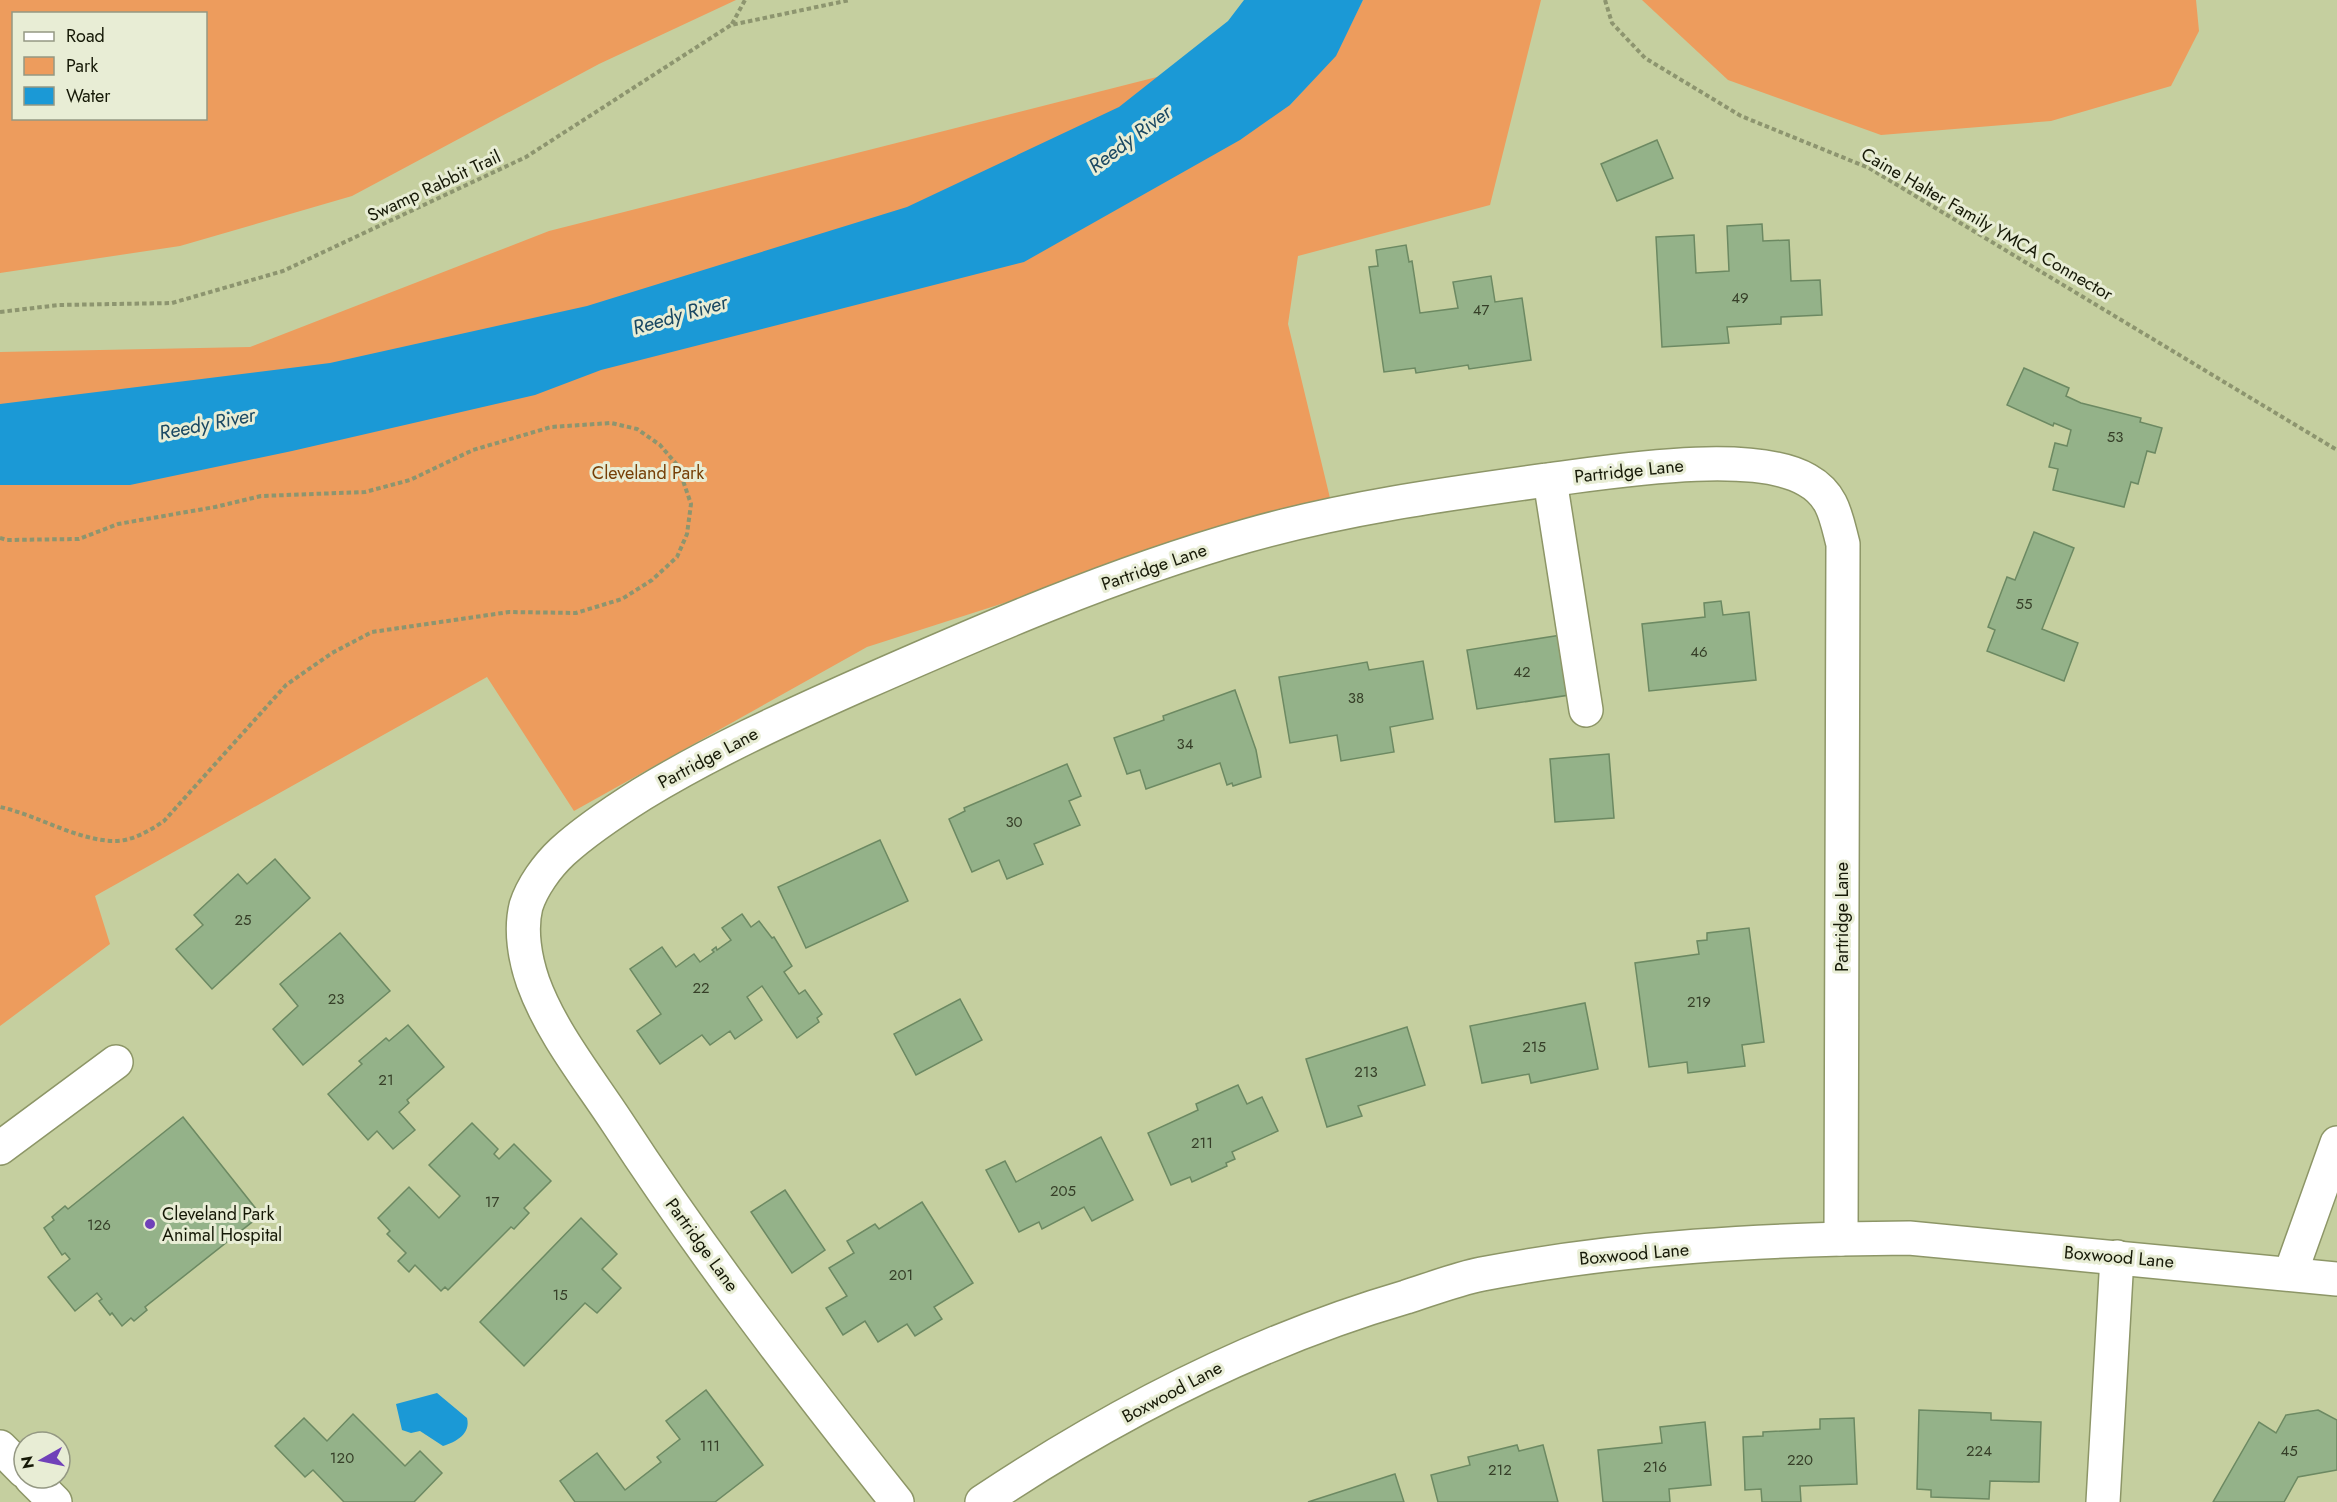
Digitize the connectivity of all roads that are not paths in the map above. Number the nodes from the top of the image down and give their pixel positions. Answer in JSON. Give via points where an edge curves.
{"nodes":[{"id":1,"x":1550,"y":480,"type":"junction"},
{"id":2,"x":1586,"y":710,"type":"dead end"},
{"id":3,"x":116,"y":1062,"type":"dead end"},
{"id":4,"x":2337,"y":1143,"type":"edge"},
{"id":5,"x":0,"y":1148,"type":"edge"},
{"id":6,"x":1841,"y":1239,"type":"junction"},
{"id":7,"x":2117,"y":1257,"type":"junction"},
{"id":8,"x":2291,"y":1272,"type":"junction"},
{"id":9,"x":2337,"y":1279,"type":"edge"},
{"id":10,"x":0,"y":1447,"type":"edge"},
{"id":11,"x":12,"y":1459,"type":"edge"},
{"id":12,"x":44,"y":1490,"type":"edge"},
{"id":13,"x":56,"y":1502,"type":"edge"},
{"id":14,"x":897,"y":1502,"type":"edge"},
{"id":15,"x":982,"y":1502,"type":"edge"},
{"id":16,"x":2103,"y":1502,"type":"edge"}],
"edges":[{"from":1,"to":2,"type":"street"},
{"from":1,"to":6,"type":"street","name":"Partridge Lane","via":[[1679,465],[1755,465],[1809,480],[1832,502],[1843,544]]},
{"from":1,"to":14,"type":"street","name":"Partridge Lane","via":[[1342,512],[1257,533],[1054,603],[955,643],[723,748],[615,811],[561,853],[537,883],[525,908],[524,945],[534,984],[558,1032],[655,1180],[811,1394]]},
{"from":3,"to":5,"type":"street"},
{"from":4,"to":8,"type":"street"},
{"from":6,"to":7,"type":"street","name":"Boxwood Lane","via":[[1909,1238]]},
{"from":6,"to":15,"type":"street","name":"Boxwood Lane","via":[[1607,1254],[1480,1275],[1338,1317],[1240,1356],[1168,1392],[1025,1473]]},
{"from":7,"to":8,"type":"street","name":"Boxwood Lane"},
{"from":7,"to":16,"type":"street"},
{"from":8,"to":9,"type":"street","name":"Boxwood Lane"},
{"from":10,"to":11,"type":"street"},
{"from":12,"to":13,"type":"street"}]}
